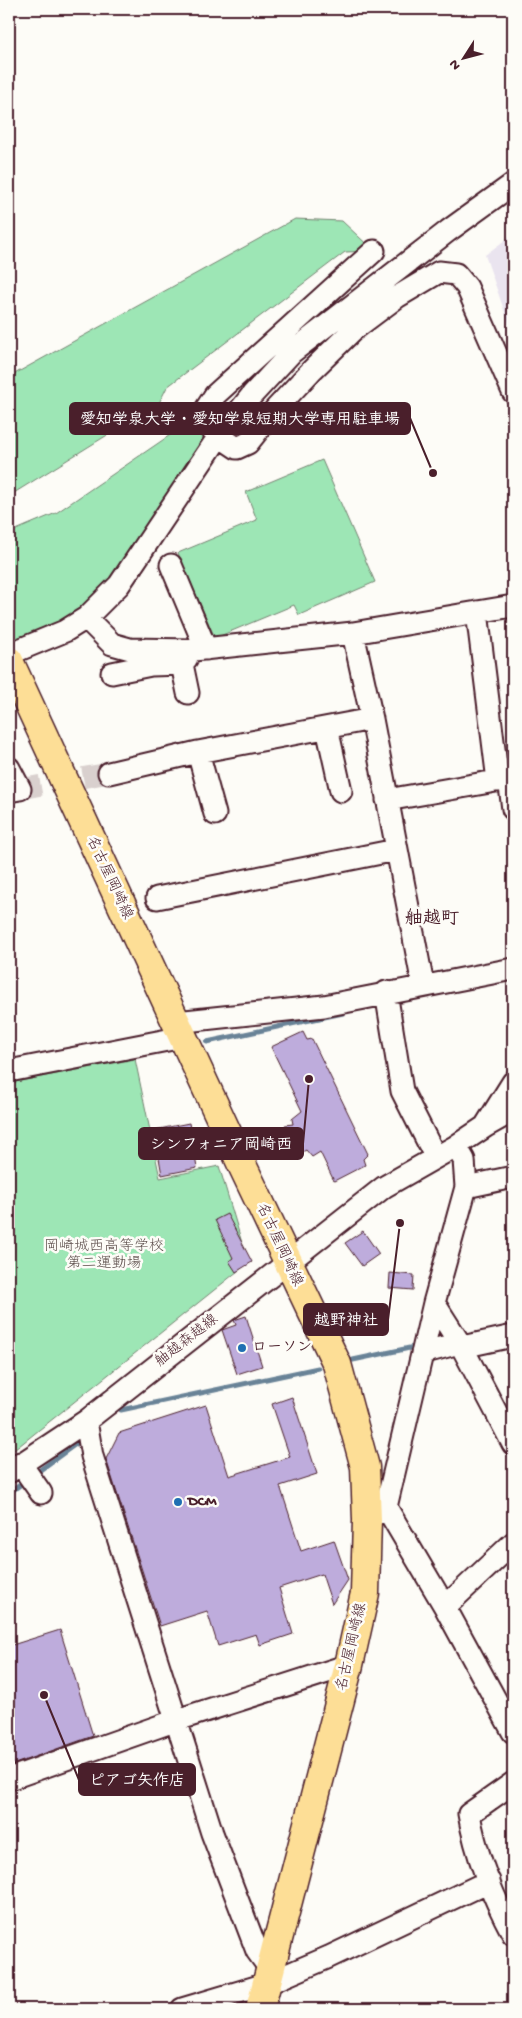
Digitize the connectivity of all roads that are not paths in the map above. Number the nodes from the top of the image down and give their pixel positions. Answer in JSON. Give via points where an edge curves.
{"nodes":[{"id":1,"x":513,"y":184,"type":"edge"},
{"id":2,"x":374,"y":251,"type":"dead end"},
{"id":3,"x":513,"y":392,"type":"edge"},
{"id":4,"x":219,"y":436,"type":"junction"},
{"id":5,"x":171,"y":566,"type":"dead end"},
{"id":6,"x":513,"y":606,"type":"edge"},
{"id":7,"x":477,"y":612,"type":"junction"},
{"id":8,"x":86,"y":618,"type":"junction"},
{"id":9,"x":353,"y":633,"type":"junction"},
{"id":10,"x":9,"y":654,"type":"edge"},
{"id":11,"x":194,"y":654,"type":"junction"},
{"id":12,"x":9,"y":662,"type":"edge"},
{"id":13,"x":112,"y":673,"type":"dead end"},
{"id":14,"x":188,"y":693,"type":"dead end"},
{"id":15,"x":372,"y":719,"type":"junction"},
{"id":16,"x":327,"y":728,"type":"junction"},
{"id":17,"x":198,"y":752,"type":"junction"},
{"id":18,"x":9,"y":768,"type":"edge"},
{"id":19,"x":109,"y":773,"type":"tunnel mouth"},
{"id":20,"x":507,"y":780,"type":"edge"},
{"id":21,"x":9,"y":791,"type":"edge"},
{"id":22,"x":341,"y":791,"type":"dead end"},
{"id":23,"x":387,"y":800,"type":"junction"},
{"id":24,"x":513,"y":809,"type":"edge"},
{"id":25,"x":215,"y":814,"type":"dead end"},
{"id":26,"x":396,"y":850,"type":"junction"},
{"id":27,"x":157,"y":898,"type":"dead end"},
{"id":28,"x":513,"y":969,"type":"edge"},
{"id":29,"x":423,"y":985,"type":"junction"},
{"id":30,"x":386,"y":992,"type":"junction"},
{"id":31,"x":180,"y":1029,"type":"junction"},
{"id":32,"x":9,"y":1071,"type":"edge"},
{"id":33,"x":513,"y":1082,"type":"edge"},
{"id":34,"x":513,"y":1111,"type":"edge"},
{"id":35,"x":486,"y":1126,"type":"junction"},
{"id":36,"x":456,"y":1146,"type":"junction"},
{"id":37,"x":435,"y":1156,"type":"junction"},
{"id":38,"x":513,"y":1177,"type":"edge"},
{"id":39,"x":466,"y":1187,"type":"junction"},
{"id":40,"x":288,"y":1262,"type":"junction"},
{"id":41,"x":434,"y":1303,"type":"junction"},
{"id":42,"x":513,"y":1336,"type":"edge"},
{"id":43,"x":458,"y":1341,"type":"junction"},
{"id":44,"x":423,"y":1347,"type":"junction"},
{"id":45,"x":86,"y":1420,"type":"junction"},
{"id":46,"x":513,"y":1444,"type":"edge"},
{"id":47,"x":15,"y":1468,"type":"edge"},
{"id":48,"x":41,"y":1493,"type":"dead end"},
{"id":49,"x":376,"y":1514,"type":"junction"},
{"id":50,"x":513,"y":1543,"type":"edge"},
{"id":51,"x":445,"y":1606,"type":"junction"},
{"id":52,"x":349,"y":1665,"type":"junction"},
{"id":53,"x":177,"y":1720,"type":"junction"},
{"id":54,"x":513,"y":1732,"type":"edge"},
{"id":55,"x":9,"y":1779,"type":"edge"},
{"id":56,"x":513,"y":1783,"type":"edge"},
{"id":57,"x":489,"y":1881,"type":"junction"},
{"id":58,"x":513,"y":1934,"type":"edge"},
{"id":59,"x":266,"y":1988,"type":"edge"},
{"id":60,"x":182,"y":2009,"type":"edge"}],
"edges":[{"from":1,"to":4,"type":"street","via":[[291,353]]},
{"from":2,"to":4,"type":"street","via":[[215,395],[200,418]]},
{"from":3,"to":4,"type":"street","via":[[467,287],[456,274],[438,272],[353,330],[311,371],[248,443],[237,448]]},
{"from":4,"to":8,"type":"street","via":[[120,584]]},
{"from":5,"to":11,"type":"street"},
{"from":6,"to":7,"type":"street"},
{"from":7,"to":9,"type":"street"},
{"from":7,"to":20,"type":"street"},
{"from":8,"to":10,"type":"street","via":[[65,632]]},
{"from":8,"to":11,"type":"street","via":[[112,644]]},
{"from":9,"to":11,"type":"street"},
{"from":9,"to":15,"type":"street"},
{"from":11,"to":13,"type":"street"},
{"from":11,"to":14,"type":"street"},
{"from":12,"to":31,"type":"main road","name":"名古屋岡崎線"},
{"from":15,"to":16,"type":"street"},
{"from":15,"to":23,"type":"street"},
{"from":16,"to":17,"type":"street"},
{"from":16,"to":22,"type":"street"},
{"from":17,"to":19,"type":"street"},
{"from":17,"to":25,"type":"street"},
{"from":18,"to":21,"type":"street","via":[[20,789]]},
{"from":20,"to":23,"type":"street"},
{"from":20,"to":24,"type":"street"},
{"from":23,"to":26,"type":"street"},
{"from":26,"to":27,"type":"street"},
{"from":26,"to":29,"type":"street"},
{"from":28,"to":29,"type":"street"},
{"from":29,"to":30,"type":"street"},
{"from":30,"to":31,"type":"street","via":[[324,1006]]},
{"from":30,"to":37,"type":"street","via":[[402,1091]]},
{"from":31,"to":32,"type":"street"},
{"from":31,"to":40,"type":"main road","name":"名古屋岡崎線"},
{"from":33,"to":35,"type":"street"},
{"from":34,"to":35,"type":"street","name":"舳越森越線"},
{"from":35,"to":36,"type":"street","name":"舳越森越線"},
{"from":36,"to":37,"type":"street","name":"舳越森越線"},
{"from":36,"to":39,"type":"street","via":[[464,1160]]},
{"from":37,"to":40,"type":"street","name":"舳越森越線","via":[[384,1187]]},
{"from":38,"to":39,"type":"street"},
{"from":39,"to":41,"type":"street"},
{"from":40,"to":45,"type":"street","name":"舳越森越線"},
{"from":40,"to":49,"type":"main road","name":"名古屋岡崎線","via":[[337,1364]]},
{"from":41,"to":43,"type":"street"},
{"from":41,"to":44,"type":"street"},
{"from":42,"to":43,"type":"street"},
{"from":43,"to":44,"type":"street"},
{"from":43,"to":46,"type":"street"},
{"from":44,"to":49,"type":"street"},
{"from":45,"to":47,"type":"street","name":"舳越森越線"},
{"from":45,"to":53,"type":"street","via":[[92,1456]]},
{"from":47,"to":48,"type":"street"},
{"from":49,"to":51,"type":"street"},
{"from":49,"to":52,"type":"main road","name":"名古屋岡崎線","via":[[365,1593]]},
{"from":50,"to":51,"type":"street"},
{"from":51,"to":54,"type":"street"},
{"from":52,"to":53,"type":"street"},
{"from":52,"to":59,"type":"main road","name":"名古屋岡崎線"},
{"from":53,"to":55,"type":"street"},
{"from":53,"to":59,"type":"street","via":[[212,1833],[257,1950]]},
{"from":56,"to":57,"type":"street","via":[[469,1814]]},
{"from":57,"to":58,"type":"street"},
{"from":57,"to":59,"type":"street"},
{"from":59,"to":60,"type":"street"}]}
